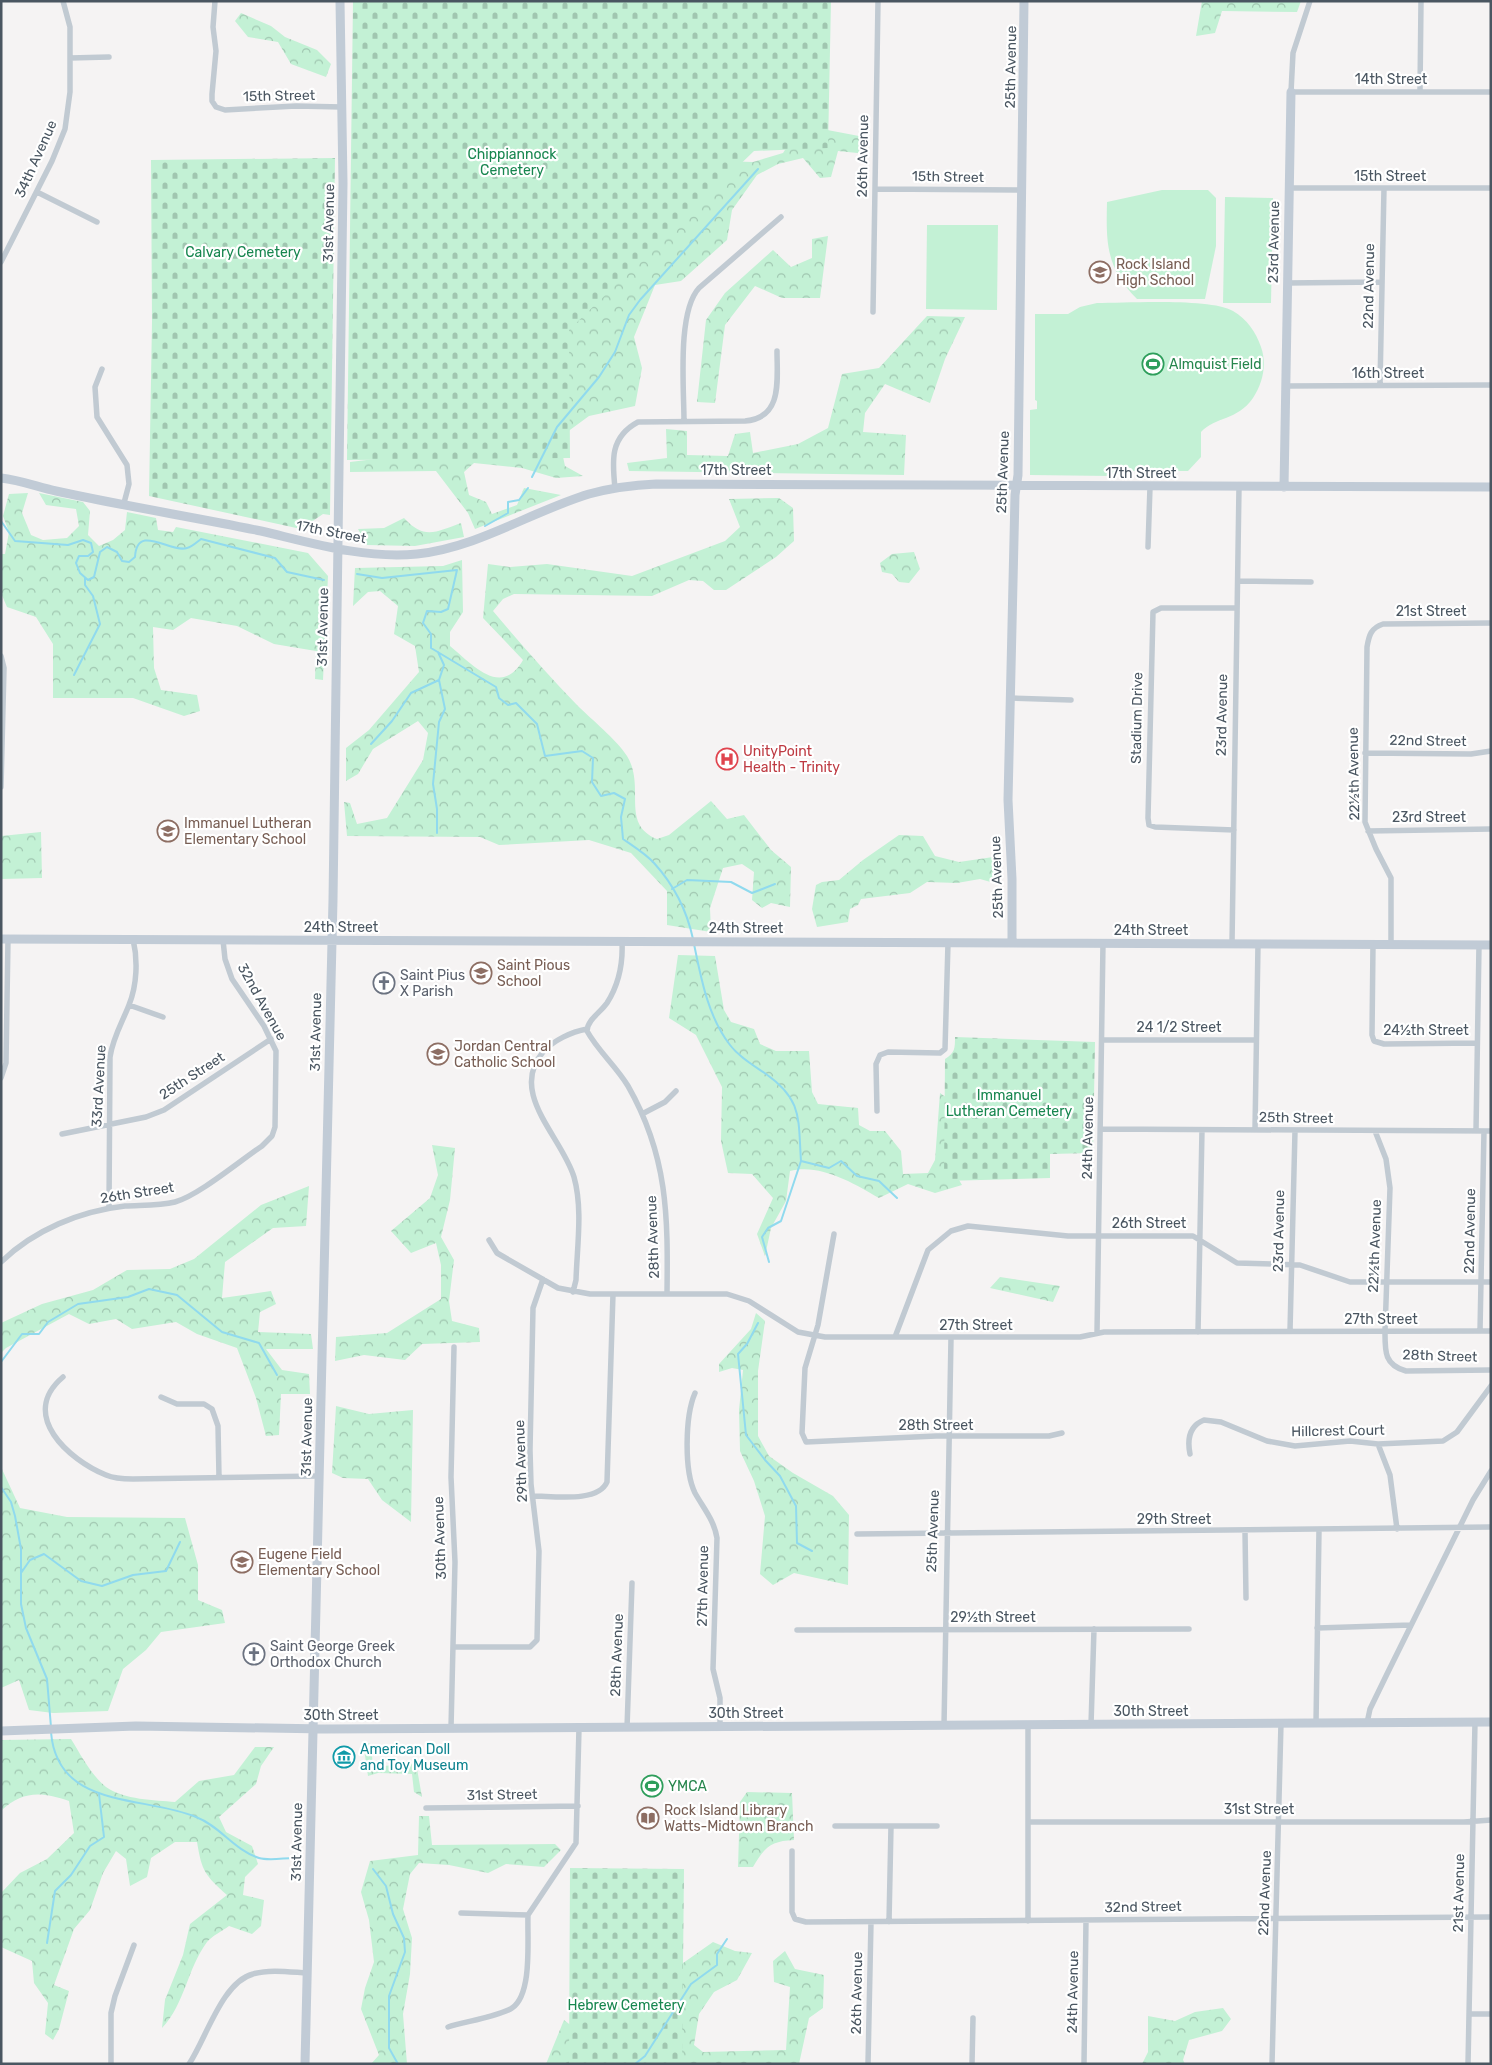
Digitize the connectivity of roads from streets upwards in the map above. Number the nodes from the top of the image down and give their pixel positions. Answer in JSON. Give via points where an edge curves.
{"nodes":[{"id":1,"x":63,"y":1,"type":"edge"},
{"id":2,"x":215,"y":1,"type":"edge"},
{"id":3,"x":340,"y":1,"type":"edge"},
{"id":4,"x":878,"y":1,"type":"edge"},
{"id":5,"x":1024,"y":1,"type":"edge"},
{"id":6,"x":1310,"y":1,"type":"edge"},
{"id":7,"x":1421,"y":1,"type":"edge"},
{"id":8,"x":109,"y":57,"type":"dead end"},
{"id":9,"x":70,"y":58,"type":"junction"},
{"id":10,"x":1291,"y":92,"type":"junction"},
{"id":11,"x":1420,"y":92,"type":"junction"},
{"id":12,"x":1491,"y":92,"type":"edge"},
{"id":13,"x":342,"y":108,"type":"junction"},
{"id":14,"x":1289,"y":188,"type":"junction"},
{"id":15,"x":1384,"y":188,"type":"junction"},
{"id":16,"x":1491,"y":188,"type":"edge"},
{"id":17,"x":875,"y":189,"type":"junction"},
{"id":18,"x":1022,"y":190,"type":"junction"},
{"id":19,"x":37,"y":192,"type":"junction"},
{"id":20,"x":781,"y":217,"type":"dead end"},
{"id":21,"x":97,"y":222,"type":"dead end"},
{"id":22,"x":1,"y":262,"type":"edge"},
{"id":23,"x":1381,"y":282,"type":"junction"},
{"id":24,"x":1287,"y":283,"type":"junction"},
{"id":25,"x":873,"y":312,"type":"dead end"},
{"id":26,"x":777,"y":351,"type":"dead end"},
{"id":27,"x":102,"y":369,"type":"dead end"},
{"id":28,"x":1380,"y":385,"type":"junction"},
{"id":29,"x":1491,"y":385,"type":"edge"},
{"id":30,"x":1286,"y":386,"type":"junction"},
{"id":31,"x":684,"y":420,"type":"junction"},
{"id":32,"x":1,"y":478,"type":"edge"},
{"id":33,"x":1016,"y":486,"type":"junction"},
{"id":34,"x":1150,"y":487,"type":"junction"},
{"id":35,"x":1239,"y":487,"type":"junction"},
{"id":36,"x":1284,"y":487,"type":"junction"},
{"id":37,"x":1491,"y":487,"type":"edge"},
{"id":38,"x":615,"y":488,"type":"junction"},
{"id":39,"x":124,"y":503,"type":"junction"},
{"id":40,"x":1148,"y":547,"type":"dead end"},
{"id":41,"x":338,"y":549,"type":"junction"},
{"id":42,"x":1238,"y":582,"type":"junction"},
{"id":43,"x":1311,"y":582,"type":"dead end"},
{"id":44,"x":1237,"y":608,"type":"junction"},
{"id":45,"x":1491,"y":623,"type":"edge"},
{"id":46,"x":1373,"y":629,"type":"joint"},
{"id":47,"x":1,"y":656,"type":"edge"},
{"id":48,"x":1010,"y":698,"type":"junction"},
{"id":49,"x":1071,"y":700,"type":"dead end"},
{"id":50,"x":2,"y":722,"type":"edge"},
{"id":51,"x":1491,"y":751,"type":"edge"},
{"id":52,"x":1365,"y":752,"type":"junction"},
{"id":53,"x":1,"y":787,"type":"edge"},
{"id":54,"x":1491,"y":829,"type":"edge"},
{"id":55,"x":1234,"y":830,"type":"junction"},
{"id":56,"x":1368,"y":831,"type":"junction"},
{"id":57,"x":5,"y":939,"type":"edge"},
{"id":58,"x":134,"y":939,"type":"junction"},
{"id":59,"x":223,"y":940,"type":"junction"},
{"id":60,"x":332,"y":940,"type":"junction"},
{"id":61,"x":622,"y":942,"type":"junction"},
{"id":62,"x":948,"y":943,"type":"junction"},
{"id":63,"x":1012,"y":943,"type":"junction"},
{"id":64,"x":1103,"y":943,"type":"junction"},
{"id":65,"x":1232,"y":944,"type":"junction"},
{"id":66,"x":1258,"y":944,"type":"junction"},
{"id":67,"x":1373,"y":944,"type":"junction"},
{"id":68,"x":1391,"y":944,"type":"junction"},
{"id":69,"x":1479,"y":945,"type":"junction"},
{"id":70,"x":1491,"y":945,"type":"edge"},
{"id":71,"x":130,"y":1005,"type":"junction"},
{"id":72,"x":163,"y":1016,"type":"dead end"},
{"id":73,"x":587,"y":1029,"type":"junction"},
{"id":74,"x":271,"y":1039,"type":"junction"},
{"id":75,"x":1102,"y":1040,"type":"junction"},
{"id":76,"x":1256,"y":1040,"type":"junction"},
{"id":77,"x":1476,"y":1043,"type":"junction"},
{"id":78,"x":1,"y":1078,"type":"edge"},
{"id":79,"x":676,"y":1091,"type":"dead end"},
{"id":80,"x":877,"y":1111,"type":"dead end"},
{"id":81,"x":642,"y":1114,"type":"junction"},
{"id":82,"x":110,"y":1124,"type":"junction"},
{"id":83,"x":1101,"y":1129,"type":"junction"},
{"id":84,"x":1202,"y":1130,"type":"junction"},
{"id":85,"x":1255,"y":1130,"type":"junction"},
{"id":86,"x":1295,"y":1131,"type":"junction"},
{"id":87,"x":1375,"y":1131,"type":"junction"},
{"id":88,"x":1476,"y":1131,"type":"junction"},
{"id":89,"x":1487,"y":1131,"type":"edge"},
{"id":90,"x":62,"y":1134,"type":"dead end"},
{"id":91,"x":272,"y":1136,"type":"joint"},
{"id":92,"x":109,"y":1208,"type":"junction"},
{"id":93,"x":834,"y":1234,"type":"dead end"},
{"id":94,"x":1099,"y":1236,"type":"junction"},
{"id":95,"x":490,"y":1240,"type":"dead end"},
{"id":96,"x":1200,"y":1240,"type":"junction"},
{"id":97,"x":1,"y":1262,"type":"edge"},
{"id":98,"x":1292,"y":1264,"type":"junction"},
{"id":99,"x":543,"y":1279,"type":"junction"},
{"id":100,"x":1481,"y":1282,"type":"junction"},
{"id":101,"x":1491,"y":1282,"type":"edge"},
{"id":102,"x":1386,"y":1284,"type":"junction"},
{"id":103,"x":573,"y":1292,"type":"junction"},
{"id":104,"x":613,"y":1294,"type":"junction"},
{"id":105,"x":667,"y":1294,"type":"junction"},
{"id":106,"x":1290,"y":1331,"type":"junction"},
{"id":107,"x":1385,"y":1331,"type":"junction"},
{"id":108,"x":1480,"y":1331,"type":"junction"},
{"id":109,"x":1491,"y":1331,"type":"edge"},
{"id":110,"x":1198,"y":1332,"type":"junction"},
{"id":111,"x":1096,"y":1333,"type":"junction"},
{"id":112,"x":815,"y":1336,"type":"junction"},
{"id":113,"x":895,"y":1337,"type":"junction"},
{"id":114,"x":952,"y":1338,"type":"junction"},
{"id":115,"x":454,"y":1347,"type":"dead end"},
{"id":116,"x":1391,"y":1364,"type":"joint"},
{"id":117,"x":1491,"y":1370,"type":"edge"},
{"id":118,"x":63,"y":1377,"type":"dead end"},
{"id":119,"x":1491,"y":1386,"type":"edge"},
{"id":120,"x":695,"y":1393,"type":"dead end"},
{"id":121,"x":161,"y":1398,"type":"dead end"},
{"id":122,"x":1062,"y":1433,"type":"dead end"},
{"id":123,"x":948,"y":1436,"type":"junction"},
{"id":124,"x":1378,"y":1444,"type":"junction"},
{"id":125,"x":1190,"y":1454,"type":"dead end"},
{"id":126,"x":1491,"y":1471,"type":"edge"},
{"id":127,"x":320,"y":1476,"type":"junction"},
{"id":128,"x":219,"y":1477,"type":"junction"},
{"id":129,"x":533,"y":1496,"type":"junction"},
{"id":130,"x":1491,"y":1527,"type":"edge"},
{"id":131,"x":1459,"y":1528,"type":"junction"},
{"id":132,"x":1397,"y":1529,"type":"junction"},
{"id":133,"x":1319,"y":1530,"type":"junction"},
{"id":134,"x":1245,"y":1531,"type":"junction"},
{"id":135,"x":947,"y":1532,"type":"junction"},
{"id":136,"x":857,"y":1534,"type":"dead end"},
{"id":137,"x":632,"y":1583,"type":"dead end"},
{"id":138,"x":1246,"y":1598,"type":"dead end"},
{"id":139,"x":1412,"y":1625,"type":"junction"},
{"id":140,"x":1317,"y":1628,"type":"junction"},
{"id":141,"x":945,"y":1629,"type":"junction"},
{"id":142,"x":1094,"y":1629,"type":"junction"},
{"id":143,"x":1189,"y":1629,"type":"dead end"},
{"id":144,"x":797,"y":1630,"type":"dead end"},
{"id":145,"x":453,"y":1647,"type":"junction"},
{"id":146,"x":1475,"y":1722,"type":"junction"},
{"id":147,"x":1491,"y":1722,"type":"edge"},
{"id":148,"x":1281,"y":1723,"type":"junction"},
{"id":149,"x":1367,"y":1723,"type":"junction"},
{"id":150,"x":1316,"y":1724,"type":"junction"},
{"id":151,"x":1091,"y":1725,"type":"junction"},
{"id":152,"x":944,"y":1726,"type":"junction"},
{"id":153,"x":1028,"y":1726,"type":"junction"},
{"id":154,"x":720,"y":1727,"type":"junction"},
{"id":155,"x":451,"y":1728,"type":"junction"},
{"id":156,"x":578,"y":1728,"type":"junction"},
{"id":157,"x":627,"y":1728,"type":"junction"},
{"id":158,"x":313,"y":1729,"type":"junction"},
{"id":159,"x":1,"y":1730,"type":"edge"},
{"id":160,"x":578,"y":1806,"type":"junction"},
{"id":161,"x":426,"y":1808,"type":"dead end"},
{"id":162,"x":1491,"y":1820,"type":"edge"},
{"id":163,"x":1279,"y":1821,"type":"junction"},
{"id":164,"x":1474,"y":1821,"type":"junction"},
{"id":165,"x":1028,"y":1822,"type":"junction"},
{"id":166,"x":835,"y":1826,"type":"dead end"},
{"id":167,"x":891,"y":1826,"type":"junction"},
{"id":168,"x":937,"y":1826,"type":"dead end"},
{"id":169,"x":792,"y":1851,"type":"dead end"},
{"id":170,"x":461,"y":1913,"type":"dead end"},
{"id":171,"x":528,"y":1915,"type":"junction"},
{"id":172,"x":1471,"y":1917,"type":"junction"},
{"id":173,"x":1491,"y":1917,"type":"edge"},
{"id":174,"x":1278,"y":1918,"type":"junction"},
{"id":175,"x":1086,"y":1920,"type":"junction"},
{"id":176,"x":1028,"y":1921,"type":"junction"},
{"id":177,"x":871,"y":1922,"type":"junction"},
{"id":178,"x":889,"y":1922,"type":"junction"},
{"id":179,"x":134,"y":1945,"type":"dead end"},
{"id":180,"x":307,"y":1973,"type":"junction"},
{"id":181,"x":1469,"y":2014,"type":"junction"},
{"id":182,"x":1491,"y":2014,"type":"edge"},
{"id":183,"x":973,"y":2018,"type":"dead end"},
{"id":184,"x":448,"y":2026,"type":"dead end"},
{"id":185,"x":111,"y":2064,"type":"edge"},
{"id":186,"x":189,"y":2064,"type":"edge"},
{"id":187,"x":305,"y":2064,"type":"edge"},
{"id":188,"x":868,"y":2064,"type":"edge"},
{"id":189,"x":972,"y":2064,"type":"edge"},
{"id":190,"x":1084,"y":2064,"type":"edge"},
{"id":191,"x":1272,"y":2064,"type":"edge"},
{"id":192,"x":1468,"y":2064,"type":"edge"}],
"edges":[{"from":1,"to":9,"type":"street","name":"34th Avenue","via":[[70,27]]},
{"from":2,"to":13,"type":"street","name":"15th Street","via":[[212,101],[216,107],[226,110],[296,106]]},
{"from":3,"to":13,"type":"street","name":"31st Avenue"},
{"from":4,"to":17,"type":"street","name":"26th Avenue"},
{"from":5,"to":18,"type":"street","name":"25th Avenue"},
{"from":6,"to":10,"type":"street","name":"23rd Avenue","via":[[1293,53]]},
{"from":7,"to":11,"type":"street"},
{"from":8,"to":9,"type":"street"},
{"from":9,"to":19,"type":"street","name":"34th Avenue","via":[[65,129]]},
{"from":10,"to":11,"type":"street","name":"14th Street"},
{"from":10,"to":14,"type":"street","name":"23rd Avenue"},
{"from":11,"to":12,"type":"street","name":"14th Street"},
{"from":13,"to":41,"type":"street","name":"31st Avenue"},
{"from":14,"to":15,"type":"street","name":"15th Street"},
{"from":14,"to":24,"type":"street","name":"23rd Avenue"},
{"from":15,"to":16,"type":"street","name":"15th Street"},
{"from":15,"to":23,"type":"street","name":"22nd Avenue"},
{"from":17,"to":18,"type":"street","name":"15th Street"},
{"from":17,"to":25,"type":"street","name":"26th Avenue"},
{"from":18,"to":33,"type":"street","name":"25th Avenue"},
{"from":19,"to":21,"type":"street"},
{"from":19,"to":22,"type":"street","name":"34th Avenue"},
{"from":20,"to":31,"type":"street","via":[[699,288],[690,300],[685,323]]},
{"from":23,"to":24,"type":"street"},
{"from":23,"to":28,"type":"street","name":"22nd Avenue"},
{"from":24,"to":30,"type":"street","name":"23rd Avenue"},
{"from":26,"to":31,"type":"street","via":[[776,396],[766,415],[745,422]]},
{"from":27,"to":39,"type":"street","via":[[95,387],[97,417],[127,465],[129,484]]},
{"from":28,"to":29,"type":"street","name":"16th Street"},
{"from":28,"to":30,"type":"street","name":"16th Street"},
{"from":30,"to":36,"type":"street","name":"23rd Avenue"},
{"from":31,"to":38,"type":"street","via":[[645,421],[627,429],[616,442]]},
{"from":32,"to":39,"type":"street","name":"17th Street"},
{"from":33,"to":34,"type":"street","name":"17th Street"},
{"from":33,"to":38,"type":"street","name":"17th Street","via":[[803,483],[656,484]]},
{"from":33,"to":48,"type":"street","name":"25th Avenue"},
{"from":34,"to":35,"type":"street","name":"17th Street"},
{"from":34,"to":40,"type":"street"},
{"from":35,"to":36,"type":"street","name":"17th Street"},
{"from":35,"to":42,"type":"street","name":"23rd Avenue"},
{"from":36,"to":37,"type":"street","name":"17th Street"},
{"from":38,"to":41,"type":"street","name":"17th Street","via":[[587,495],[490,535],[448,548],[402,555]]},
{"from":39,"to":41,"type":"street","name":"17th Street"},
{"from":41,"to":60,"type":"street","name":"31st Avenue"},
{"from":42,"to":43,"type":"street"},
{"from":42,"to":44,"type":"street","name":"23rd Avenue"},
{"from":44,"to":55,"type":"street","name":"23rd Avenue"},
{"from":44,"to":55,"type":"street","name":"Stadium Drive","via":[[1161,608],[1153,612],[1148,818],[1149,825],[1155,827]]},
{"from":45,"to":46,"type":"street","name":"21st Street","via":[[1394,623]]},
{"from":46,"to":52,"type":"street","name":"22½th Avenue","via":[[1367,647]]},
{"from":47,"to":50,"type":"street","via":[[4,668]]},
{"from":48,"to":49,"type":"street"},
{"from":48,"to":63,"type":"street","name":"25th Avenue","via":[[1008,800]]},
{"from":50,"to":53,"type":"street"},
{"from":51,"to":52,"type":"street","name":"22nd Street","via":[[1471,754]]},
{"from":52,"to":56,"type":"street","name":"22½th Avenue"},
{"from":54,"to":56,"type":"street","name":"23rd Street"},
{"from":55,"to":65,"type":"street","name":"23rd Avenue"},
{"from":56,"to":68,"type":"street","name":"22½th Avenue","via":[[1391,878]]},
{"from":57,"to":58,"type":"street","name":"24th Street"},
{"from":57,"to":78,"type":"street","via":[[6,1063]]},
{"from":58,"to":59,"type":"street","name":"24th Street"},
{"from":58,"to":71,"type":"street","name":"33rd Avenue","via":[[136,976]]},
{"from":59,"to":60,"type":"street","name":"24th Street"},
{"from":59,"to":74,"type":"street","name":"32nd Avenue","via":[[232,979]]},
{"from":60,"to":61,"type":"street","name":"24th Street"},
{"from":60,"to":127,"type":"street","name":"31st Avenue"},
{"from":61,"to":62,"type":"street","name":"24th Street"},
{"from":61,"to":73,"type":"street","via":[[621,969],[615,987]]},
{"from":62,"to":63,"type":"street","name":"24th Street"},
{"from":62,"to":80,"type":"street","via":[[946,1045],[943,1051],[934,1053],[883,1053],[878,1057]]},
{"from":63,"to":64,"type":"street","name":"24th Street"},
{"from":64,"to":65,"type":"street","name":"24th Street"},
{"from":64,"to":75,"type":"street","name":"24th Avenue"},
{"from":65,"to":66,"type":"street","name":"24th Street"},
{"from":66,"to":67,"type":"street","name":"24th Street"},
{"from":66,"to":76,"type":"street"},
{"from":67,"to":68,"type":"street","name":"24th Street"},
{"from":67,"to":77,"type":"street","name":"24½th Street","via":[[1372,1035],[1376,1043]]},
{"from":68,"to":69,"type":"street","name":"24th Street"},
{"from":69,"to":70,"type":"street","name":"24th Street"},
{"from":69,"to":77,"type":"street"},
{"from":71,"to":72,"type":"street"},
{"from":71,"to":82,"type":"street","name":"33rd Avenue","via":[[112,1045]]},
{"from":73,"to":81,"type":"street","name":"28th Avenue","via":[[616,1068]]},
{"from":73,"to":103,"type":"street","via":[[561,1038],[545,1050],[536,1062],[531,1078],[536,1104],[567,1157],[576,1189],[576,1280]]},
{"from":74,"to":82,"type":"street","name":"25th Street","via":[[169,1108],[146,1117]]},
{"from":74,"to":91,"type":"street","name":"32nd Avenue","via":[[277,1065]]},
{"from":75,"to":76,"type":"street","name":"24 1/2 Street"},
{"from":75,"to":83,"type":"street","name":"24th Avenue"},
{"from":76,"to":85,"type":"street"},
{"from":77,"to":88,"type":"street"},
{"from":79,"to":81,"type":"street","via":[[665,1102]]},
{"from":81,"to":105,"type":"street","name":"28th Avenue","via":[[658,1159],[666,1204]]},
{"from":82,"to":90,"type":"street","name":"25th Street"},
{"from":82,"to":92,"type":"street","name":"33rd Avenue"},
{"from":83,"to":84,"type":"street","name":"25th Street"},
{"from":83,"to":94,"type":"street","name":"24th Avenue"},
{"from":84,"to":85,"type":"street","name":"25th Street"},
{"from":84,"to":96,"type":"street"},
{"from":85,"to":86,"type":"street","name":"25th Street"},
{"from":86,"to":87,"type":"street","name":"25th Street"},
{"from":86,"to":98,"type":"street","name":"23rd Avenue"},
{"from":87,"to":88,"type":"street","name":"25th Street"},
{"from":87,"to":102,"type":"street","name":"22½th Avenue","via":[[1386,1159],[1390,1188]]},
{"from":88,"to":89,"type":"street","name":"25th Street"},
{"from":89,"to":100,"type":"street","name":"22nd Avenue"},
{"from":91,"to":92,"type":"street","name":"26th Street","via":[[176,1202]]},
{"from":92,"to":97,"type":"street","name":"26th Street","via":[[53,1226],[31,1237]]},
{"from":93,"to":112,"type":"street"},
{"from":94,"to":96,"type":"street","name":"26th Street","via":[[1188,1235]]},
{"from":94,"to":111,"type":"street","name":"24th Avenue"},
{"from":94,"to":113,"type":"street","name":"26th Street","via":[[1068,1236],[986,1226],[968,1226],[951,1231],[934,1243],[924,1259]]},
{"from":95,"to":99,"type":"street","name":"27th Street","via":[[497,1254]]},
{"from":96,"to":98,"type":"street","name":"26th Street","via":[[1237,1263]]},
{"from":96,"to":110,"type":"street"},
{"from":98,"to":102,"type":"street","name":"26th Street","via":[[1350,1282]]},
{"from":98,"to":106,"type":"street","name":"23rd Avenue"},
{"from":99,"to":103,"type":"street","name":"27th Street"},
{"from":99,"to":129,"type":"street","name":"29th Avenue","via":[[533,1308],[530,1450]]},
{"from":100,"to":101,"type":"street","name":"26th Street"},
{"from":100,"to":102,"type":"street","name":"26th Street"},
{"from":100,"to":108,"type":"street","name":"22nd Avenue"},
{"from":102,"to":107,"type":"street","name":"22½th Avenue"},
{"from":103,"to":104,"type":"street","name":"27th Street"},
{"from":104,"to":105,"type":"street","name":"27th Street"},
{"from":104,"to":129,"type":"street","via":[[607,1482],[602,1490],[589,1496]]},
{"from":105,"to":112,"type":"street","name":"27th Street","via":[[715,1293],[737,1297],[754,1303],[798,1332]]},
{"from":106,"to":107,"type":"street","name":"27th Street"},
{"from":106,"to":110,"type":"street","name":"27th Street"},
{"from":107,"to":108,"type":"street","name":"27th Street"},
{"from":107,"to":116,"type":"street","name":"22½th Avenue","via":[[1385,1349]]},
{"from":108,"to":109,"type":"street","name":"27th Street"},
{"from":110,"to":111,"type":"street","name":"27th Street"},
{"from":111,"to":114,"type":"street","name":"27th Street","via":[[1080,1337]]},
{"from":112,"to":113,"type":"street","name":"27th Street"},
{"from":112,"to":123,"type":"street","name":"28th Street","via":[[803,1382],[802,1438],[810,1443]]},
{"from":113,"to":114,"type":"street","name":"27th Street"},
{"from":114,"to":123,"type":"street","name":"25th Avenue"},
{"from":115,"to":145,"type":"street","name":"30th Avenue","via":[[451,1452],[455,1562]]},
{"from":116,"to":117,"type":"street","name":"28th Street","via":[[1406,1371]]},
{"from":118,"to":128,"type":"street","via":[[52,1386],[47,1418],[57,1440],[75,1458],[105,1475],[119,1478]]},
{"from":119,"to":124,"type":"street","name":"Hillcrest Court","via":[[1458,1432],[1448,1440]]},
{"from":120,"to":154,"type":"street","name":"27th Avenue","via":[[690,1407],[688,1470],[695,1493],[711,1518],[717,1538],[713,1669],[720,1698]]},
{"from":121,"to":128,"type":"street","via":[[177,1404],[204,1404],[212,1409],[218,1426]]},
{"from":122,"to":123,"type":"street","name":"28th Street","via":[[1049,1436]]},
{"from":123,"to":135,"type":"street","name":"25th Avenue"},
{"from":124,"to":125,"type":"street","name":"Hillcrest Court","via":[[1350,1441],[1285,1445],[1258,1438],[1221,1422],[1204,1420],[1192,1429],[1188,1444]]},
{"from":124,"to":132,"type":"street","via":[[1390,1475]]},
{"from":126,"to":131,"type":"street"},
{"from":127,"to":128,"type":"street"},
{"from":127,"to":158,"type":"street","name":"31st Avenue"},
{"from":129,"to":145,"type":"street","name":"29th Avenue","via":[[539,1551],[538,1633],[535,1644],[524,1648]]},
{"from":130,"to":131,"type":"street","name":"29th Street"},
{"from":131,"to":132,"type":"street","name":"29th Street"},
{"from":131,"to":139,"type":"street"},
{"from":132,"to":133,"type":"street","name":"29th Street"},
{"from":133,"to":134,"type":"street","name":"29th Street"},
{"from":133,"to":140,"type":"street"},
{"from":134,"to":135,"type":"street","name":"29th Street"},
{"from":134,"to":138,"type":"street"},
{"from":135,"to":136,"type":"street","name":"29th Street"},
{"from":135,"to":141,"type":"street","name":"25th Avenue"},
{"from":137,"to":157,"type":"street","name":"28th Avenue"},
{"from":139,"to":140,"type":"street"},
{"from":139,"to":149,"type":"street","via":[[1370,1709]]},
{"from":140,"to":150,"type":"street"},
{"from":141,"to":142,"type":"street","name":"29½th Street"},
{"from":141,"to":144,"type":"street","name":"29½th Street"},
{"from":141,"to":152,"type":"street","name":"25th Avenue"},
{"from":142,"to":143,"type":"street","name":"29½th Street"},
{"from":142,"to":151,"type":"street"},
{"from":145,"to":155,"type":"street","name":"30th Avenue"},
{"from":146,"to":147,"type":"street","name":"30th Street"},
{"from":146,"to":149,"type":"street","name":"30th Street"},
{"from":146,"to":164,"type":"street","name":"21st Avenue"},
{"from":148,"to":150,"type":"street","name":"30th Street"},
{"from":148,"to":151,"type":"street","name":"30th Street"},
{"from":148,"to":163,"type":"street","name":"22nd Avenue"},
{"from":149,"to":150,"type":"street","name":"30th Street"},
{"from":151,"to":153,"type":"street","name":"30th Street"},
{"from":152,"to":153,"type":"street","name":"30th Street"},
{"from":152,"to":154,"type":"street","name":"30th Street"},
{"from":153,"to":165,"type":"street"},
{"from":154,"to":157,"type":"street","name":"30th Street"},
{"from":155,"to":156,"type":"street","name":"30th Street"},
{"from":155,"to":158,"type":"street","name":"30th Street"},
{"from":156,"to":157,"type":"street","name":"30th Street"},
{"from":156,"to":160,"type":"street"},
{"from":158,"to":159,"type":"street","name":"30th Street","via":[[136,1726]]},
{"from":158,"to":180,"type":"street","name":"31st Avenue"},
{"from":160,"to":161,"type":"street","name":"31st Street"},
{"from":160,"to":171,"type":"street","via":[[576,1843]]},
{"from":162,"to":164,"type":"street","name":"31st Street"},
{"from":163,"to":164,"type":"street","name":"31st Street"},
{"from":163,"to":165,"type":"street","name":"31st Street"},
{"from":163,"to":174,"type":"street","name":"22nd Avenue"},
{"from":164,"to":172,"type":"street","name":"21st Avenue"},
{"from":165,"to":176,"type":"street"},
{"from":166,"to":167,"type":"street"},
{"from":167,"to":168,"type":"street"},
{"from":167,"to":178,"type":"street"},
{"from":169,"to":177,"type":"street","name":"32nd Street","via":[[794,1889],[791,1907],[796,1918],[806,1922]]},
{"from":170,"to":171,"type":"street"},
{"from":171,"to":184,"type":"street","via":[[525,1988],[521,1999],[511,2009]]},
{"from":172,"to":173,"type":"street","name":"32nd Street"},
{"from":172,"to":174,"type":"street","name":"32nd Street"},
{"from":172,"to":181,"type":"street","name":"21st Avenue"},
{"from":174,"to":175,"type":"street","name":"32nd Street"},
{"from":174,"to":191,"type":"street","name":"22nd Avenue"},
{"from":175,"to":176,"type":"street","name":"32nd Street"},
{"from":175,"to":190,"type":"street","name":"24th Avenue"},
{"from":176,"to":178,"type":"street","name":"32nd Street"},
{"from":177,"to":178,"type":"street","name":"32nd Street"},
{"from":177,"to":188,"type":"street","name":"26th Avenue"},
{"from":179,"to":185,"type":"street","via":[[111,2013]]},
{"from":180,"to":186,"type":"street","via":[[260,1972],[238,1981],[222,2002]]},
{"from":180,"to":187,"type":"street","name":"31st Avenue"},
{"from":181,"to":182,"type":"street"},
{"from":181,"to":192,"type":"street","name":"21st Avenue"},
{"from":183,"to":189,"type":"street"}]}
